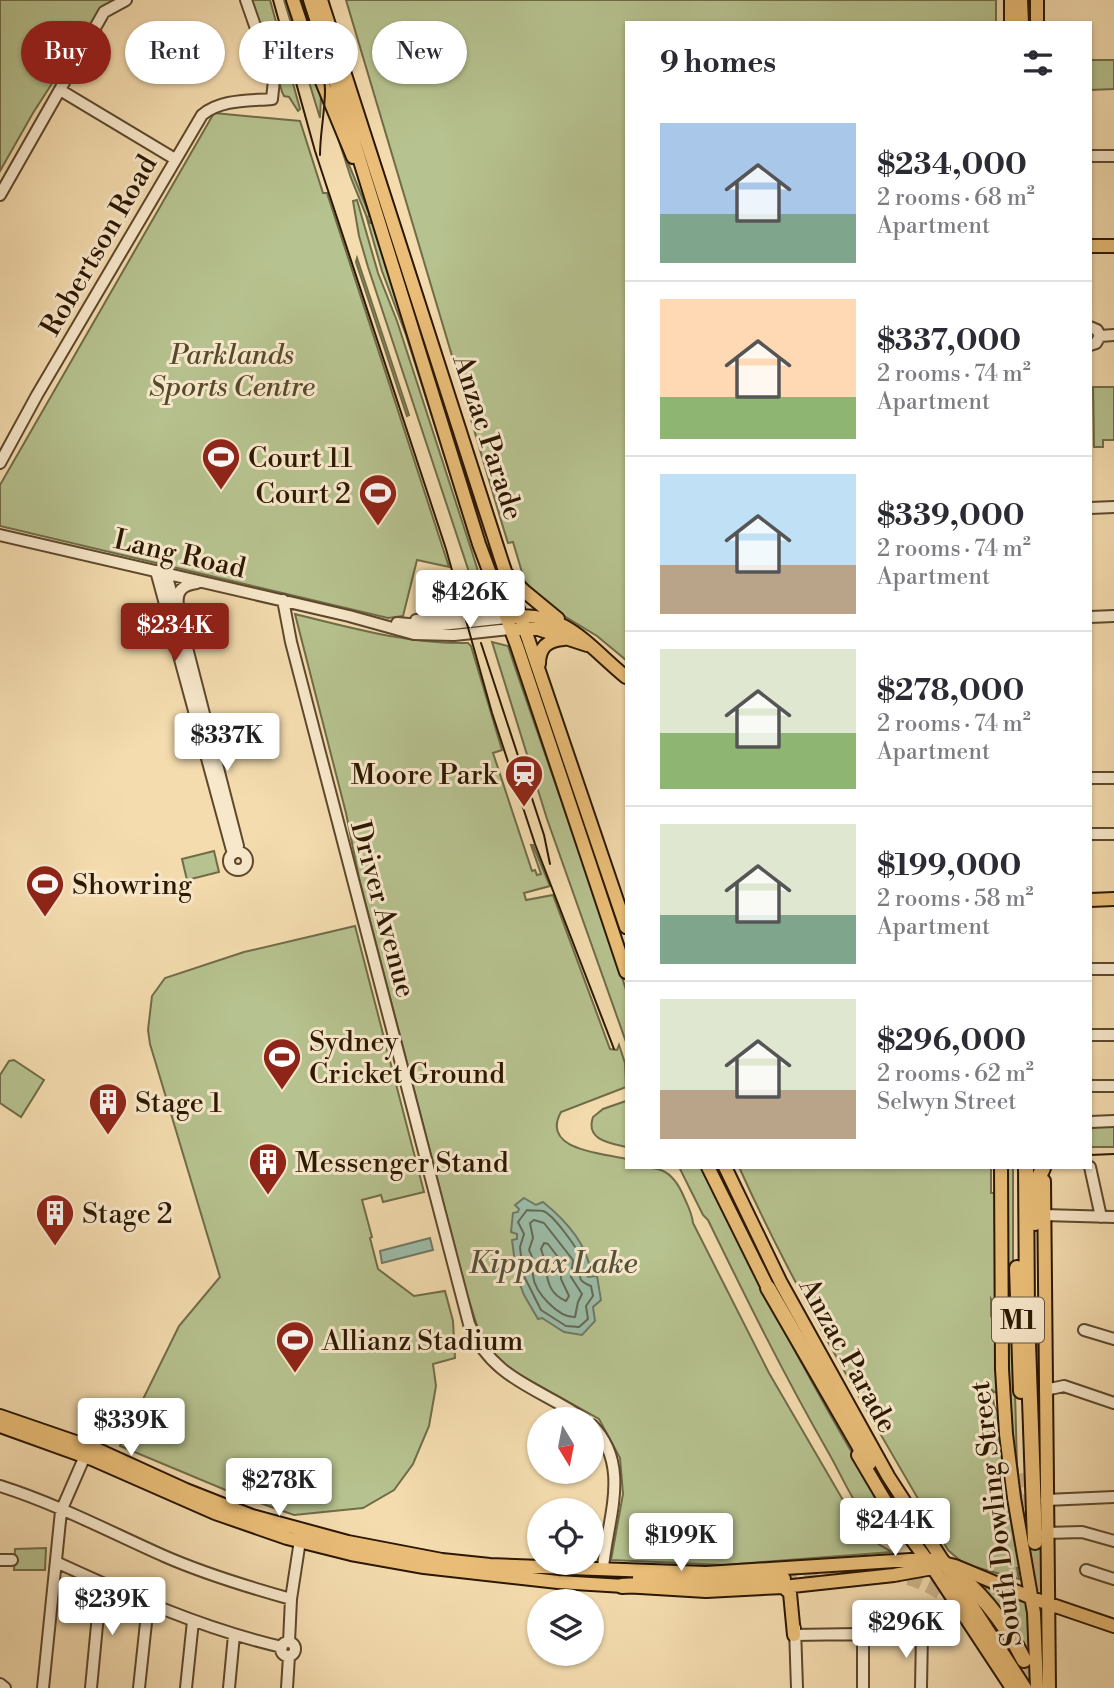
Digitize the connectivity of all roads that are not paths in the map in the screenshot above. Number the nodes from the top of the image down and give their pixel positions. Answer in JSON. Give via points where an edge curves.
{"nodes":[{"id":1,"x":126,"y":0,"type":"edge"},
{"id":2,"x":246,"y":0,"type":"edge"},
{"id":3,"x":293,"y":0,"type":"edge"},
{"id":4,"x":310,"y":0,"type":"edge"},
{"id":5,"x":321,"y":0,"type":"edge"},
{"id":6,"x":1020,"y":0,"type":"edge"},
{"id":7,"x":1029,"y":0,"type":"edge"},
{"id":8,"x":1037,"y":0,"type":"edge"},
{"id":9,"x":1013,"y":17,"type":"edge"},
{"id":10,"x":1029,"y":21,"type":"edge"},
{"id":11,"x":1037,"y":21,"type":"edge"},
{"id":12,"x":337,"y":86,"type":"junction"},
{"id":13,"x":60,"y":90,"type":"junction"},
{"id":14,"x":1092,"y":156,"type":"edge"},
{"id":15,"x":1114,"y":156,"type":"edge"},
{"id":16,"x":175,"y":159,"type":"junction"},
{"id":17,"x":364,"y":178,"type":"junction"},
{"id":18,"x":0,"y":195,"type":"edge"},
{"id":19,"x":1092,"y":246,"type":"edge"},
{"id":20,"x":1114,"y":246,"type":"edge"},
{"id":21,"x":1092,"y":328,"type":"edge"},
{"id":22,"x":1100,"y":335,"type":"junction"},
{"id":23,"x":1114,"y":335,"type":"edge"},
{"id":24,"x":1092,"y":344,"type":"edge"},
{"id":25,"x":1,"y":458,"type":"edge"},
{"id":26,"x":1114,"y":507,"type":"edge"},
{"id":27,"x":1092,"y":508,"type":"edge"},
{"id":28,"x":0,"y":535,"type":"edge"},
{"id":29,"x":503,"y":565,"type":"junction"},
{"id":30,"x":161,"y":572,"type":"junction"},
{"id":31,"x":492,"y":581,"type":"junction"},
{"id":32,"x":203,"y":582,"type":"junction"},
{"id":33,"x":283,"y":600,"type":"junction"},
{"id":34,"x":349,"y":615,"type":"junction"},
{"id":35,"x":1114,"y":616,"type":"edge"},
{"id":36,"x":1092,"y":617,"type":"edge"},
{"id":37,"x":179,"y":620,"type":"junction"},
{"id":38,"x":386,"y":621,"type":"junction"},
{"id":39,"x":522,"y":622,"type":"junction"},
{"id":40,"x":508,"y":624,"type":"junction"},
{"id":41,"x":567,"y":633,"type":"junction"},
{"id":42,"x":539,"y":670,"type":"junction"},
{"id":43,"x":625,"y":676,"type":"edge"},
{"id":44,"x":1092,"y":778,"type":"edge"},
{"id":45,"x":1114,"y":778,"type":"edge"},
{"id":46,"x":1092,"y":834,"type":"edge"},
{"id":47,"x":1114,"y":834,"type":"edge"},
{"id":48,"x":1114,"y":899,"type":"edge"},
{"id":49,"x":1092,"y":900,"type":"edge"},
{"id":50,"x":625,"y":924,"type":"edge"},
{"id":51,"x":625,"y":969,"type":"edge"},
{"id":52,"x":1092,"y":969,"type":"edge"},
{"id":53,"x":1114,"y":969,"type":"edge"},
{"id":54,"x":1092,"y":1035,"type":"edge"},
{"id":55,"x":1114,"y":1035,"type":"edge"},
{"id":56,"x":1092,"y":1086,"type":"edge"},
{"id":57,"x":1114,"y":1086,"type":"edge"},
{"id":58,"x":1114,"y":1121,"type":"edge"},
{"id":59,"x":1092,"y":1122,"type":"edge"},
{"id":60,"x":709,"y":1169,"type":"edge"},
{"id":61,"x":726,"y":1169,"type":"edge"},
{"id":62,"x":1001,"y":1169,"type":"edge"},
{"id":63,"x":1018,"y":1169,"type":"edge"},
{"id":64,"x":1026,"y":1169,"type":"edge"},
{"id":65,"x":1043,"y":1169,"type":"edge"},
{"id":66,"x":1043,"y":1169,"type":"edge"},
{"id":67,"x":1090,"y":1169,"type":"edge"},
{"id":68,"x":1044,"y":1215,"type":"junction"},
{"id":69,"x":1101,"y":1217,"type":"junction"},
{"id":70,"x":1114,"y":1217,"type":"edge"},
{"id":71,"x":768,"y":1288,"type":"junction"},
{"id":72,"x":1084,"y":1330,"type":"dead end"},
{"id":73,"x":1114,"y":1339,"type":"edge"},
{"id":74,"x":1030,"y":1350,"type":"junction"},
{"id":75,"x":1045,"y":1390,"type":"junction"},
{"id":76,"x":1114,"y":1404,"type":"edge"},
{"id":77,"x":563,"y":1407,"type":"edge"},
{"id":78,"x":0,"y":1416,"type":"edge"},
{"id":79,"x":0,"y":1426,"type":"edge"},
{"id":80,"x":604,"y":1440,"type":"edge"},
{"id":81,"x":86,"y":1452,"type":"junction"},
{"id":82,"x":869,"y":1463,"type":"tunnel mouth"},
{"id":83,"x":1024,"y":1473,"type":"tunnel mouth"},
{"id":84,"x":0,"y":1486,"type":"edge"},
{"id":85,"x":1114,"y":1497,"type":"edge"},
{"id":86,"x":1046,"y":1500,"type":"junction"},
{"id":87,"x":61,"y":1511,"type":"junction"},
{"id":88,"x":300,"y":1536,"type":"junction"},
{"id":89,"x":1041,"y":1538,"type":"junction"},
{"id":90,"x":1114,"y":1541,"type":"edge"},
{"id":91,"x":604,"y":1560,"type":"edge"},
{"id":92,"x":56,"y":1562,"type":"junction"},
{"id":93,"x":933,"y":1563,"type":"junction"},
{"id":94,"x":459,"y":1566,"type":"junction"},
{"id":95,"x":527,"y":1566,"type":"edge"},
{"id":96,"x":604,"y":1568,"type":"edge"},
{"id":97,"x":604,"y":1570,"type":"edge"},
{"id":98,"x":1027,"y":1570,"type":"junction"},
{"id":99,"x":1086,"y":1570,"type":"dead end"},
{"id":100,"x":595,"y":1575,"type":"edge"},
{"id":101,"x":518,"y":1578,"type":"junction"},
{"id":102,"x":640,"y":1578,"type":"junction"},
{"id":103,"x":862,"y":1578,"type":"junction"},
{"id":104,"x":1114,"y":1579,"type":"edge"},
{"id":105,"x":101,"y":1583,"type":"junction"},
{"id":106,"x":693,"y":1583,"type":"junction"},
{"id":107,"x":783,"y":1583,"type":"junction"},
{"id":108,"x":1000,"y":1584,"type":"junction"},
{"id":109,"x":802,"y":1585,"type":"junction"},
{"id":110,"x":622,"y":1586,"type":"junction"},
{"id":111,"x":1032,"y":1598,"type":"junction"},
{"id":112,"x":291,"y":1599,"type":"junction"},
{"id":113,"x":148,"y":1604,"type":"junction"},
{"id":114,"x":1049,"y":1604,"type":"junction"},
{"id":115,"x":193,"y":1621,"type":"junction"},
{"id":116,"x":1114,"y":1626,"type":"edge"},
{"id":117,"x":863,"y":1634,"type":"junction"},
{"id":118,"x":234,"y":1635,"type":"junction"},
{"id":119,"x":794,"y":1635,"type":"junction"},
{"id":120,"x":287,"y":1649,"type":"junction"},
{"id":121,"x":1024,"y":1660,"type":"tunnel mouth"},
{"id":122,"x":0,"y":1684,"type":"edge"},
{"id":123,"x":5,"y":1688,"type":"edge"},
{"id":124,"x":43,"y":1688,"type":"edge"},
{"id":125,"x":91,"y":1688,"type":"edge"},
{"id":126,"x":139,"y":1688,"type":"edge"},
{"id":127,"x":186,"y":1688,"type":"edge"},
{"id":128,"x":229,"y":1688,"type":"edge"},
{"id":129,"x":287,"y":1688,"type":"edge"},
{"id":130,"x":797,"y":1688,"type":"edge"},
{"id":131,"x":863,"y":1688,"type":"edge"},
{"id":132,"x":921,"y":1688,"type":"edge"},
{"id":133,"x":1012,"y":1688,"type":"edge"},
{"id":134,"x":1025,"y":1688,"type":"edge"},
{"id":135,"x":1037,"y":1688,"type":"edge"},
{"id":136,"x":1049,"y":1688,"type":"edge"}],
"edges":[{"from":1,"to":13,"type":"street","via":[[104,12]]},
{"from":2,"to":16,"type":"street","name":"Robertson Road","via":[[274,80],[272,99],[211,107]]},
{"from":3,"to":17,"type":"main road","name":"Anzac Parade","via":[[321,80]]},
{"from":4,"to":12,"type":"main road","name":"Anzac Parade"},
{"from":5,"to":12,"type":"main road","via":[[320,16],[338,72]]},
{"from":5,"to":29,"type":"main road","name":"Anzac Parade"},
{"from":6,"to":9,"type":"highway"},
{"from":7,"to":10,"type":"highway"},
{"from":8,"to":11,"type":"main road"},
{"from":12,"to":17,"type":"main road","name":"Anzac Parade"},
{"from":13,"to":16,"type":"street"},
{"from":13,"to":18,"type":"street"},
{"from":14,"to":15,"type":"street"},
{"from":16,"to":25,"type":"street","name":"Robertson Road"},
{"from":17,"to":31,"type":"main road","name":"Anzac Parade"},
{"from":19,"to":20,"type":"main road"},
{"from":21,"to":22,"type":"street"},
{"from":22,"to":23,"type":"street"},
{"from":22,"to":24,"type":"street"},
{"from":26,"to":27,"type":"street"},
{"from":28,"to":30,"type":"street","name":"Lang Road"},
{"from":29,"to":39,"type":"main road","name":"Anzac Parade"},
{"from":29,"to":41,"type":"main road","via":[[517,585]]},
{"from":30,"to":32,"type":"street","name":"Lang Road"},
{"from":30,"to":37,"type":"street"},
{"from":30,"to":37,"type":"street","via":[[236,853]]},
{"from":31,"to":38,"type":"street","via":[[485,603],[471,613]]},
{"from":31,"to":40,"type":"main road","name":"Anzac Parade"},
{"from":32,"to":33,"type":"street","name":"Lang Road"},
{"from":32,"to":37,"type":"street","via":[[180,589]]},
{"from":33,"to":34,"type":"street","name":"Lang Road"},
{"from":33,"to":77,"type":"street","name":"Driver Avenue","via":[[470,1324],[482,1349],[505,1373]]},
{"from":34,"to":38,"type":"street","name":"Lang Road"},
{"from":34,"to":40,"type":"street","name":"Lang Road","via":[[428,635],[454,635]]},
{"from":35,"to":36,"type":"street"},
{"from":38,"to":40,"type":"street","name":"Lang Road","via":[[432,626]]},
{"from":39,"to":40,"type":"main road"},
{"from":39,"to":41,"type":"main road","via":[[540,618]]},
{"from":39,"to":42,"type":"main road","name":"Anzac Parade"},
{"from":40,"to":51,"type":"main road","name":"Anzac Parade"},
{"from":41,"to":42,"type":"main road","via":[[544,646]]},
{"from":41,"to":43,"type":"main road"},
{"from":42,"to":50,"type":"main road","name":"Anzac Parade"},
{"from":44,"to":45,"type":"street"},
{"from":46,"to":47,"type":"street"},
{"from":48,"to":49,"type":"main road"},
{"from":52,"to":53,"type":"street"},
{"from":54,"to":55,"type":"street"},
{"from":56,"to":57,"type":"street"},
{"from":58,"to":59,"type":"street"},
{"from":60,"to":71,"type":"main road","name":"Anzac Parade"},
{"from":61,"to":93,"type":"main road","name":"Anzac Parade","via":[[781,1283]]},
{"from":62,"to":98,"type":"main road","name":"South Dowling Street","via":[[1002,1369],[1014,1498]]},
{"from":63,"to":83,"type":"highway","number":"M1","via":[[1017,1300]]},
{"from":64,"to":74,"type":"highway","number":"M1"},
{"from":65,"to":74,"type":"highway","number":"M1","via":[[1038,1179]]},
{"from":66,"to":68,"type":"main road","name":"South Dowling Street"},
{"from":67,"to":69,"type":"street"},
{"from":68,"to":69,"type":"street"},
{"from":68,"to":75,"type":"main road","name":"South Dowling Street"},
{"from":69,"to":70,"type":"street"},
{"from":71,"to":82,"type":"highway"},
{"from":71,"to":93,"type":"main road","name":"Anzac Parade","via":[[833,1414],[894,1516]]},
{"from":72,"to":73,"type":"street"},
{"from":74,"to":89,"type":"highway","number":"M1","via":[[1031,1461]]},
{"from":75,"to":76,"type":"street","via":[[1064,1386]]},
{"from":75,"to":86,"type":"main road","name":"South Dowling Street"},
{"from":78,"to":81,"type":"main road"},
{"from":79,"to":81,"type":"main road"},
{"from":80,"to":91,"type":"street","via":[[615,1474]]},
{"from":81,"to":87,"type":"street"},
{"from":81,"to":88,"type":"main road"},
{"from":84,"to":87,"type":"street"},
{"from":85,"to":86,"type":"street"},
{"from":86,"to":89,"type":"main road","name":"South Dowling Street"},
{"from":87,"to":92,"type":"street"},
{"from":87,"to":112,"type":"street","via":[[235,1584]]},
{"from":88,"to":94,"type":"main road"},
{"from":88,"to":112,"type":"street"},
{"from":89,"to":90,"type":"street","via":[[1083,1532]]},
{"from":89,"to":114,"type":"main road","name":"South Dowling Street"},
{"from":92,"to":105,"type":"street"},
{"from":92,"to":124,"type":"street"},
{"from":93,"to":96,"type":"main road","via":[[706,1573]]},
{"from":93,"to":103,"type":"main road"},
{"from":93,"to":108,"type":"main road"},
{"from":93,"to":121,"type":"highway","via":[[964,1579],[999,1616]]},
{"from":93,"to":133,"type":"main road"},
{"from":93,"to":134,"type":"main road"},
{"from":94,"to":95,"type":"main road"},
{"from":94,"to":101,"type":"main road"},
{"from":97,"to":102,"type":"main road","via":[[608,1576]]},
{"from":98,"to":108,"type":"main road","via":[[1022,1582]]},
{"from":98,"to":111,"type":"main road","name":"South Dowling Street"},
{"from":99,"to":104,"type":"street"},
{"from":100,"to":101,"type":"main road"},
{"from":101,"to":110,"type":"main road"},
{"from":102,"to":103,"type":"main road","via":[[804,1572]]},
{"from":102,"to":106,"type":"highway"},
{"from":103,"to":109,"type":"main road"},
{"from":105,"to":113,"type":"street"},
{"from":105,"to":125,"type":"street"},
{"from":106,"to":107,"type":"highway"},
{"from":106,"to":110,"type":"highway"},
{"from":107,"to":109,"type":"main road"},
{"from":107,"to":110,"type":"main road","via":[[706,1591]]},
{"from":107,"to":119,"type":"main road","via":[[790,1593]]},
{"from":108,"to":111,"type":"main road"},
{"from":109,"to":119,"type":"street","via":[[795,1600]]},
{"from":111,"to":114,"type":"main road"},
{"from":111,"to":135,"type":"main road","name":"South Dowling Street"},
{"from":112,"to":120,"type":"street"},
{"from":113,"to":115,"type":"street"},
{"from":113,"to":126,"type":"street"},
{"from":114,"to":116,"type":"main road"},
{"from":114,"to":136,"type":"main road","name":"South Dowling Street"},
{"from":115,"to":118,"type":"street"},
{"from":115,"to":127,"type":"street"},
{"from":117,"to":119,"type":"street"},
{"from":117,"to":131,"type":"street"},
{"from":117,"to":132,"type":"street","via":[[922,1633]]},
{"from":118,"to":120,"type":"street"},
{"from":118,"to":128,"type":"street"},
{"from":119,"to":130,"type":"street"},
{"from":120,"to":129,"type":"street"},
{"from":122,"to":123,"type":"street"}]}
